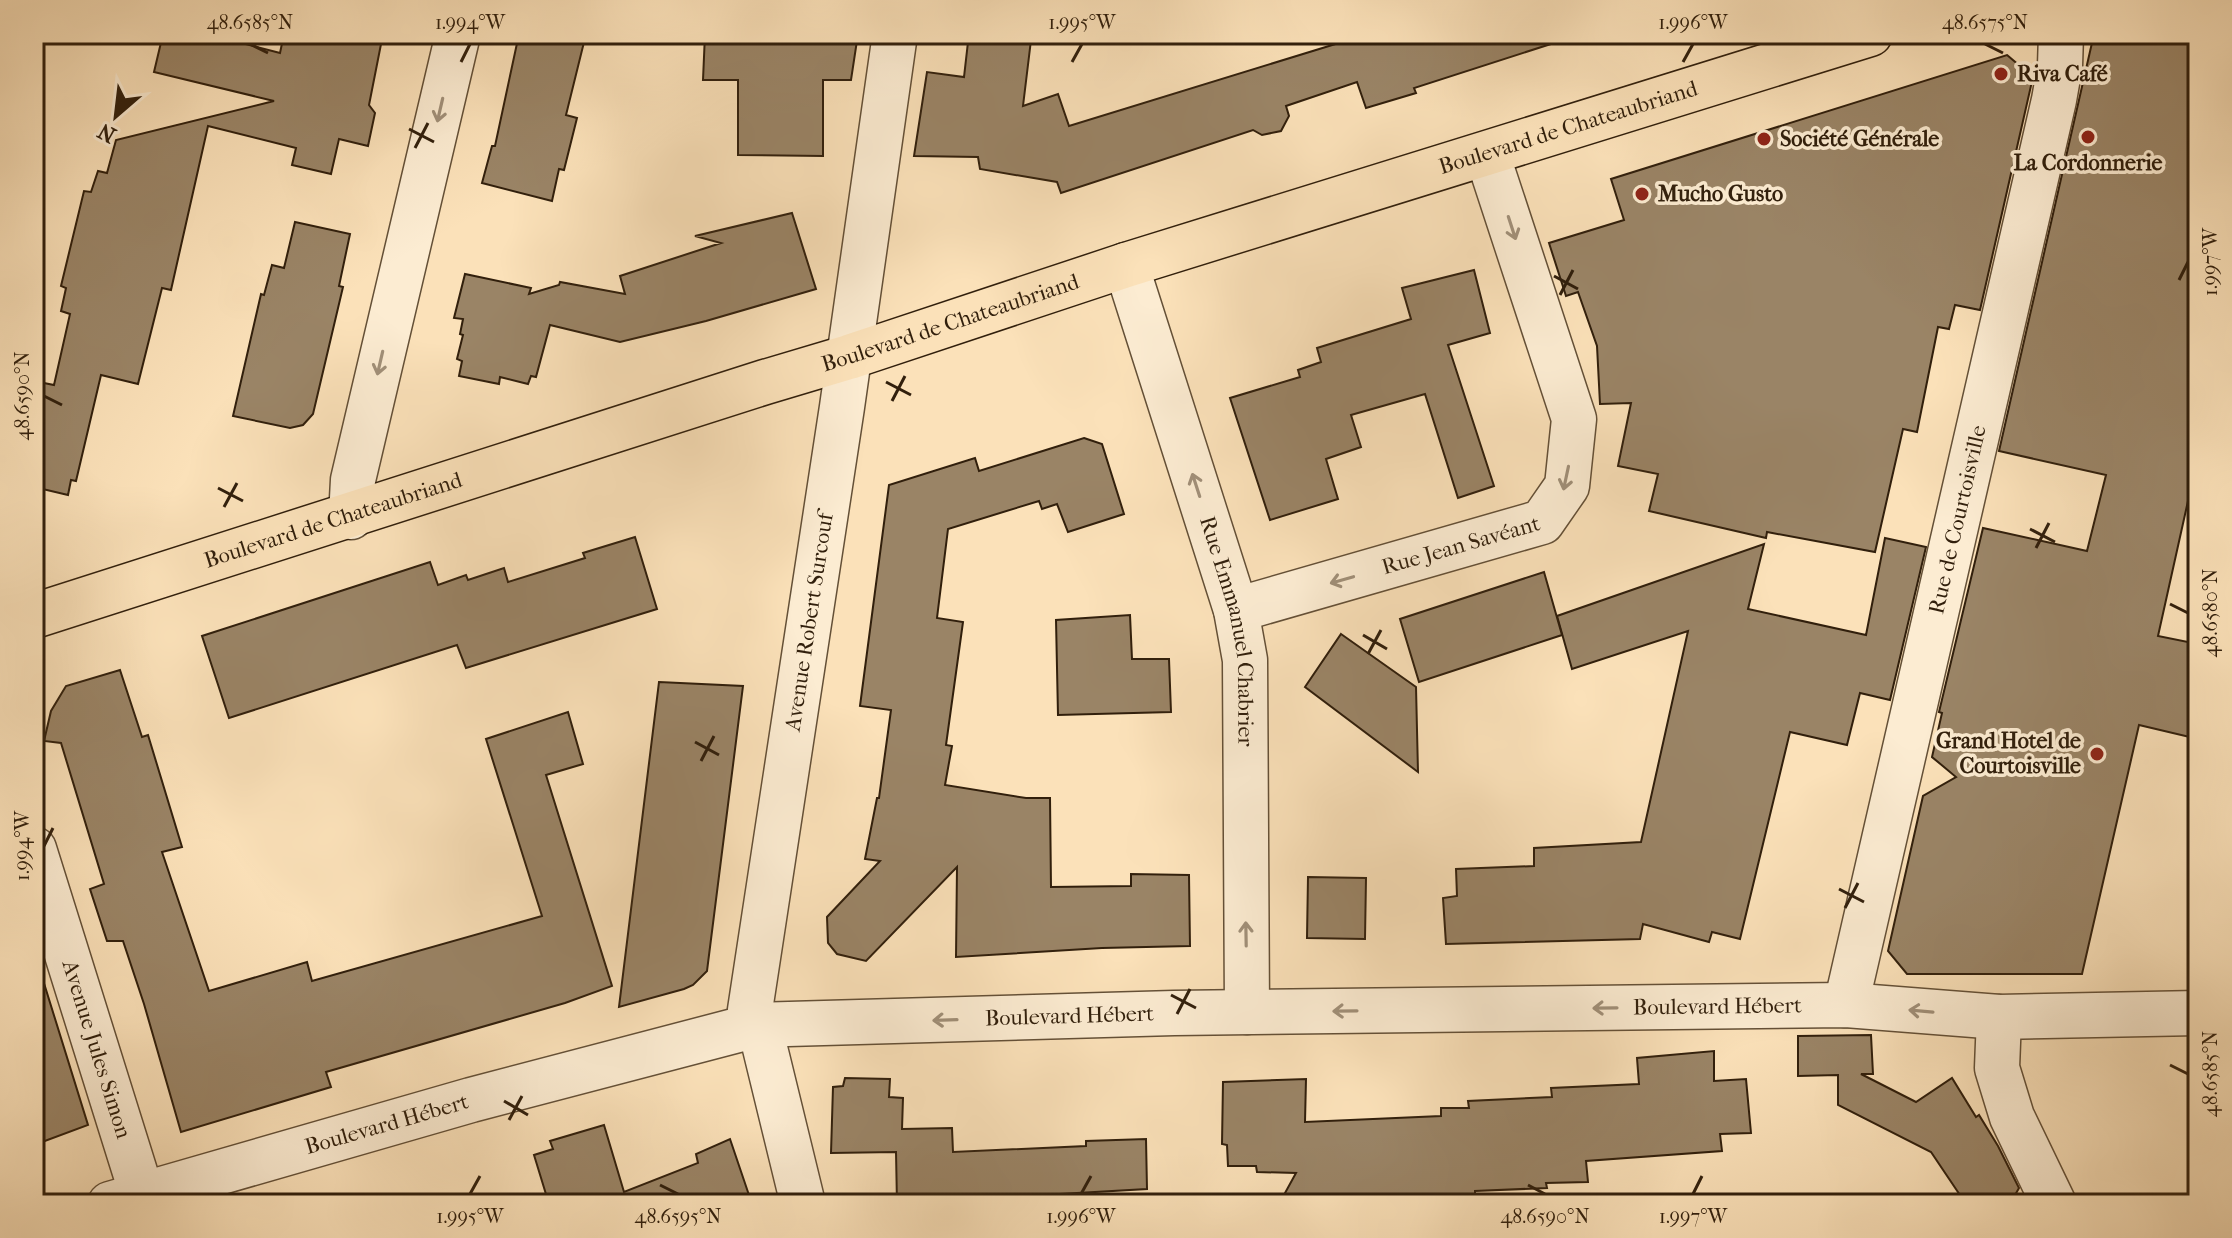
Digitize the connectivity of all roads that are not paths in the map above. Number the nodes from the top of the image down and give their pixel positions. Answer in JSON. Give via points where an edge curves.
{"nodes":[{"id":1,"x":458,"y":34,"type":"edge"},
{"id":2,"x":895,"y":34,"type":"edge"},
{"id":3,"x":1870,"y":34,"type":"edge"},
{"id":4,"x":2061,"y":34,"type":"edge"},
{"id":5,"x":1487,"y":154,"type":"junction"},
{"id":6,"x":1126,"y":265,"type":"junction"},
{"id":7,"x":849,"y":357,"type":"junction"},
{"id":8,"x":351,"y":517,"type":"junction"},
{"id":9,"x":1236,"y":610,"type":"junction"},
{"id":10,"x":34,"y":616,"type":"edge"},
{"id":11,"x":34,"y":849,"type":"edge"},
{"id":12,"x":1846,"y":1005,"type":"junction"},
{"id":13,"x":1247,"y":1012,"type":"junction"},
{"id":14,"x":2198,"y":1013,"type":"edge"},
{"id":15,"x":1999,"y":1017,"type":"junction"},
{"id":16,"x":757,"y":1025,"type":"junction"},
{"id":17,"x":132,"y":1201,"type":"edge"},
{"id":18,"x":803,"y":1204,"type":"edge"},
{"id":19,"x":2054,"y":1204,"type":"edge"}],
"edges":[{"from":1,"to":8,"type":"street","one_way":true,"via":[[355,471]]},
{"from":2,"to":7,"type":"street","name":"Avenue Robert Surcouf"},
{"from":3,"to":5,"type":"main road","name":"Boulevard de Chateaubriand"},
{"from":4,"to":12,"type":"street","name":"Rue de Courtoisville","via":[[2054,100]]},
{"from":5,"to":6,"type":"main road","name":"Boulevard de Chateaubriand"},
{"from":5,"to":9,"type":"street","name":"Rue Jean Savéant","one_way":true,"via":[[1574,419],[1567,486],[1542,522]]},
{"from":6,"to":7,"type":"main road","name":"Boulevard de Chateaubriand"},
{"from":9,"to":6,"type":"street","name":"Rue Emmanuel Chabrier","one_way":true},
{"from":7,"to":8,"type":"main road","name":"Boulevard de Chateaubriand"},
{"from":7,"to":16,"type":"street","name":"Avenue Robert Surcouf","via":[[750,1010]]},
{"from":8,"to":10,"type":"main road","name":"Boulevard de Chateaubriand"},
{"from":13,"to":9,"type":"street","name":"Rue Emmanuel Chabrier","one_way":true,"via":[[1245,660]]},
{"from":11,"to":17,"type":"street","name":"Avenue Jules Simon"},
{"from":12,"to":13,"type":"street","name":"Boulevard Hébert","one_way":true},
{"from":15,"to":12,"type":"street","name":"Boulevard Hébert","one_way":true},
{"from":13,"to":16,"type":"street","name":"Boulevard Hébert","one_way":true},
{"from":14,"to":15,"type":"street","name":"Boulevard Hébert"},
{"from":15,"to":19,"type":"street","via":[[1997,1068],[2012,1117]]},
{"from":16,"to":17,"type":"street","name":"Boulevard Hébert","via":[[471,1100]]},
{"from":16,"to":18,"type":"street","name":"Avenue Robert Surcouf"}]}
